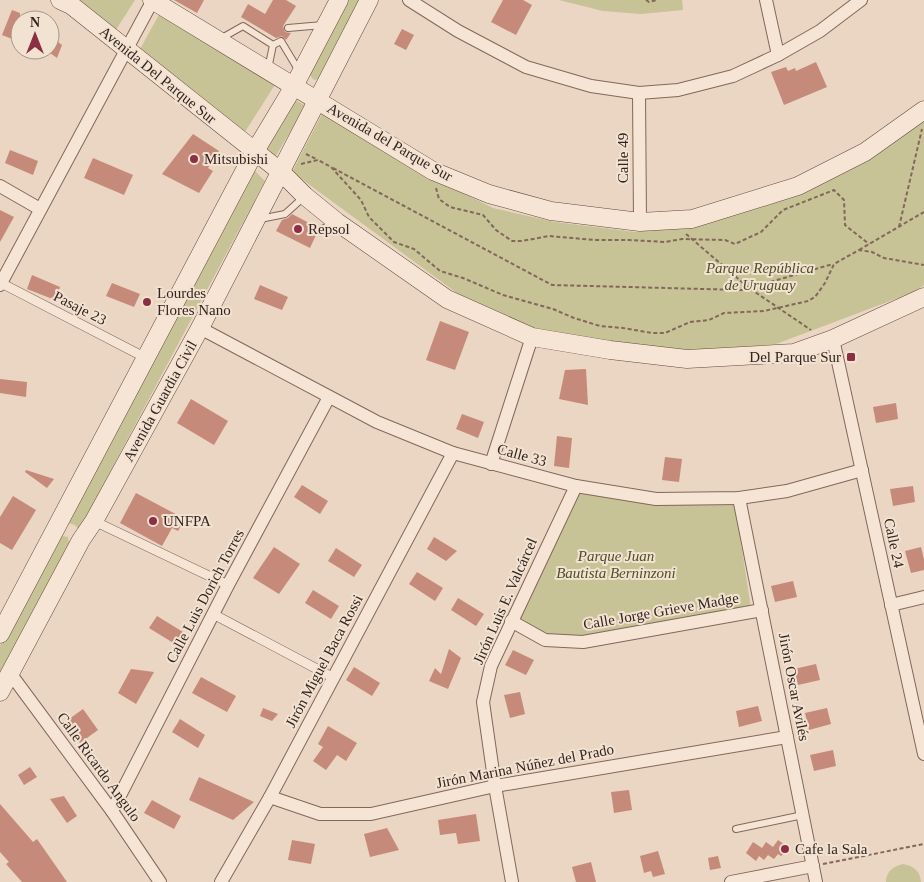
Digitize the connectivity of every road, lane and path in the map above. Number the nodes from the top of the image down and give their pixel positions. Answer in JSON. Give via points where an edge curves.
{"nodes":[{"id":1,"x":60,"y":0,"type":"edge"},
{"id":2,"x":153,"y":0,"type":"edge"},
{"id":3,"x":339,"y":0,"type":"edge"},
{"id":4,"x":370,"y":0,"type":"edge"},
{"id":5,"x":409,"y":0,"type":"edge"},
{"id":6,"x":646,"y":0,"type":"edge"},
{"id":7,"x":657,"y":0,"type":"edge"},
{"id":8,"x":766,"y":0,"type":"edge"},
{"id":9,"x":861,"y":0,"type":"edge"},
{"id":10,"x":326,"y":24,"type":"junction"},
{"id":11,"x":288,"y":28,"type":"dead end"},
{"id":12,"x":218,"y":40,"type":"junction"},
{"id":13,"x":273,"y":45,"type":"junction"},
{"id":14,"x":126,"y":51,"type":"junction"},
{"id":15,"x":778,"y":54,"type":"junction"},
{"id":16,"x":268,"y":70,"type":"junction"},
{"id":17,"x":297,"y":80,"type":"junction"},
{"id":18,"x":639,"y":93,"type":"junction"},
{"id":19,"x":317,"y":100,"type":"junction"},
{"id":20,"x":924,"y":110,"type":"edge"},
{"id":21,"x":924,"y":122,"type":"edge"},
{"id":22,"x":254,"y":152,"type":"junction"},
{"id":23,"x":331,"y":167,"type":"junction"},
{"id":24,"x":281,"y":172,"type":"junction"},
{"id":25,"x":0,"y":186,"type":"edge"},
{"id":26,"x":305,"y":196,"type":"junction"},
{"id":27,"x":40,"y":209,"type":"junction"},
{"id":28,"x":924,"y":212,"type":"edge"},
{"id":29,"x":256,"y":220,"type":"junction"},
{"id":30,"x":671,"y":220,"type":"junction"},
{"id":31,"x":336,"y":222,"type":"junction"},
{"id":32,"x":640,"y":222,"type":"junction"},
{"id":33,"x":899,"y":227,"type":"junction"},
{"id":34,"x":319,"y":231,"type":"dead end"},
{"id":35,"x":859,"y":250,"type":"junction"},
{"id":36,"x":834,"y":264,"type":"junction"},
{"id":37,"x":924,"y":265,"type":"edge"},
{"id":38,"x":0,"y":284,"type":"edge"},
{"id":39,"x":749,"y":288,"type":"junction"},
{"id":40,"x":924,"y":297,"type":"edge"},
{"id":41,"x":776,"y":308,"type":"junction"},
{"id":42,"x":200,"y":328,"type":"junction"},
{"id":43,"x":532,"y":337,"type":"junction"},
{"id":44,"x":830,"y":340,"type":"junction"},
{"id":45,"x":146,"y":358,"type":"junction"},
{"id":46,"x":329,"y":397,"type":"junction"},
{"id":47,"x":453,"y":453,"type":"junction"},
{"id":48,"x":491,"y":464,"type":"junction"},
{"id":49,"x":862,"y":470,"type":"junction"},
{"id":50,"x":576,"y":486,"type":"junction"},
{"id":51,"x":739,"y":498,"type":"junction"},
{"id":52,"x":94,"y":521,"type":"junction"},
{"id":53,"x":56,"y":528,"type":"junction"},
{"id":54,"x":82,"y":540,"type":"junction"},
{"id":55,"x":228,"y":586,"type":"junction"},
{"id":56,"x":924,"y":597,"type":"edge"},
{"id":57,"x":891,"y":604,"type":"junction"},
{"id":58,"x":762,"y":610,"type":"junction"},
{"id":59,"x":213,"y":614,"type":"junction"},
{"id":60,"x":511,"y":621,"type":"junction"},
{"id":61,"x":0,"y":634,"type":"edge"},
{"id":62,"x":10,"y":672,"type":"junction"},
{"id":63,"x":334,"y":678,"type":"junction"},
{"id":64,"x":0,"y":692,"type":"edge"},
{"id":65,"x":787,"y":737,"type":"junction"},
{"id":66,"x":924,"y":754,"type":"edge"},
{"id":67,"x":495,"y":786,"type":"junction"},
{"id":68,"x":270,"y":797,"type":"junction"},
{"id":69,"x":112,"y":811,"type":"junction"},
{"id":70,"x":803,"y":815,"type":"junction"},
{"id":71,"x":736,"y":828,"type":"dead end"},
{"id":72,"x":924,"y":844,"type":"edge"},
{"id":73,"x":813,"y":866,"type":"junction"},
{"id":74,"x":160,"y":882,"type":"edge"},
{"id":75,"x":221,"y":882,"type":"edge"},
{"id":76,"x":512,"y":882,"type":"edge"},
{"id":77,"x":731,"y":882,"type":"edge"},
{"id":78,"x":816,"y":882,"type":"edge"}],
"edges":[{"from":1,"to":14,"type":"main road","name":"Avenida Del Parque Sur"},
{"from":2,"to":12,"type":"main road","name":"Avenida del Parque Sur"},
{"from":2,"to":14,"type":"street"},
{"from":3,"to":10,"type":"main road","name":"Avenida Guardia Civil"},
{"from":4,"to":19,"type":"main road","name":"Avenida Guardia Civil"},
{"from":5,"to":18,"type":"street","via":[[526,68],[591,86]]},
{"from":6,"to":7,"type":"path"},
{"from":8,"to":15,"type":"street"},
{"from":9,"to":15,"type":"street","via":[[820,30]]},
{"from":10,"to":11,"type":"lane"},
{"from":10,"to":17,"type":"main road","name":"Avenida Guardia Civil"},
{"from":12,"to":13,"type":"lane","via":[[243,26]]},
{"from":12,"to":16,"type":"main road","name":"Avenida del Parque Sur"},
{"from":13,"to":16,"type":"lane"},
{"from":13,"to":17,"type":"lane","via":[[281,41]]},
{"from":14,"to":22,"type":"main road","name":"Avenida Del Parque Sur"},
{"from":14,"to":27,"type":"street"},
{"from":15,"to":18,"type":"street","via":[[733,76],[678,90]]},
{"from":16,"to":17,"type":"main road","name":"Avenida del Parque Sur"},
{"from":17,"to":19,"type":"main road","name":"Avenida del Parque Sur"},
{"from":17,"to":22,"type":"main road","name":"Avenida Guardia Civil"},
{"from":18,"to":32,"type":"street","name":"Calle 49"},
{"from":19,"to":24,"type":"main road","name":"Avenida Guardia Civil"},
{"from":19,"to":32,"type":"main road","name":"Avenida del Parque Sur","via":[[433,171],[489,194],[551,211]]},
{"from":20,"to":30,"type":"main road","name":"Avenida del Parque Sur","via":[[865,152],[798,186],[692,219]]},
{"from":21,"to":33,"type":"path"},
{"from":22,"to":24,"type":"main road"},
{"from":22,"to":45,"type":"main road","name":"Avenida Guardia Civil"},
{"from":23,"to":24,"type":"path","via":[[318,160]]},
{"from":23,"to":39,"type":"path","via":[[552,285]]},
{"from":23,"to":41,"type":"path","via":[[361,200],[369,217],[394,242],[414,249],[440,271],[574,318],[600,326],[665,333],[724,313]]},
{"from":24,"to":26,"type":"main road"},
{"from":24,"to":29,"type":"main road","name":"Avenida Guardia Civil"},
{"from":25,"to":27,"type":"street"},
{"from":26,"to":29,"type":"lane","via":[[285,214]]},
{"from":26,"to":31,"type":"main road"},
{"from":27,"to":38,"type":"street"},
{"from":28,"to":33,"type":"path"},
{"from":29,"to":42,"type":"main road","name":"Avenida Guardia Civil"},
{"from":30,"to":32,"type":"main road","name":"Avenida del Parque Sur"},
{"from":30,"to":39,"type":"path"},
{"from":31,"to":34,"type":"lane"},
{"from":31,"to":43,"type":"main road","via":[[447,299]]},
{"from":33,"to":35,"type":"path"},
{"from":35,"to":36,"type":"path"},
{"from":35,"to":37,"type":"path"},
{"from":36,"to":39,"type":"path"},
{"from":36,"to":41,"type":"path","via":[[814,297]]},
{"from":38,"to":45,"type":"street","name":"Pasaje 23"},
{"from":39,"to":41,"type":"path"},
{"from":40,"to":44,"type":"main road"},
{"from":41,"to":44,"type":"path"},
{"from":42,"to":46,"type":"street","name":"Calle 33"},
{"from":42,"to":52,"type":"main road","name":"Avenida Guardia Civil"},
{"from":43,"to":44,"type":"main road","via":[[687,359],[794,352]]},
{"from":43,"to":48,"type":"street"},
{"from":44,"to":49,"type":"street","name":"Calle 24"},
{"from":45,"to":53,"type":"main road","name":"Avenida Guardia Civil"},
{"from":46,"to":47,"type":"street","name":"Calle 33","via":[[377,422]]},
{"from":46,"to":55,"type":"street","name":"Calle Luis Dorich Torres"},
{"from":47,"to":48,"type":"street","name":"Calle 33"},
{"from":47,"to":63,"type":"street","name":"Jirón Miguel Baca Rossi"},
{"from":48,"to":50,"type":"street","name":"Calle 33"},
{"from":49,"to":51,"type":"street","name":"Calle 33","via":[[787,491]]},
{"from":49,"to":57,"type":"street","name":"Calle 24"},
{"from":50,"to":51,"type":"street","name":"Calle 33","via":[[656,499]]},
{"from":50,"to":60,"type":"street","name":"Jirón Luis E. Valcárcel"},
{"from":51,"to":58,"type":"street","name":"Jirón Oscar Avilés"},
{"from":52,"to":54,"type":"main road","name":"Avenida Guardia Civil"},
{"from":52,"to":55,"type":"street"},
{"from":53,"to":54,"type":"main road","via":[[70,527]]},
{"from":53,"to":61,"type":"main road","name":"Avenida Guardia Civil"},
{"from":54,"to":62,"type":"main road","name":"Avenida Guardia Civil"},
{"from":55,"to":59,"type":"street","name":"Calle Luis Dorich Torres"},
{"from":56,"to":57,"type":"street"},
{"from":57,"to":66,"type":"street","name":"Calle 24"},
{"from":58,"to":60,"type":"street","name":"Calle Jorge Grieve Madge","via":[[583,642],[545,640]]},
{"from":58,"to":65,"type":"street","name":"Jirón Oscar Avilés"},
{"from":59,"to":63,"type":"street"},
{"from":59,"to":69,"type":"street","name":"Calle Luis Dorich Torres"},
{"from":60,"to":67,"type":"street","name":"Jirón Luis E. Valcárcel","via":[[491,666],[483,702]]},
{"from":62,"to":64,"type":"main road","name":"Avenida Guardia Civil"},
{"from":62,"to":69,"type":"street","name":"Calle Ricardo Angulo"},
{"from":63,"to":68,"type":"street","name":"Jirón Miguel Baca Rossi"},
{"from":65,"to":67,"type":"street","name":"Jirón Marina Núñez del Prado"},
{"from":65,"to":70,"type":"street","name":"Jirón Oscar Avilés"},
{"from":67,"to":68,"type":"street","name":"Jirón Marina Núñez del Prado","via":[[371,814],[320,814]]},
{"from":67,"to":76,"type":"street","name":"Jirón Luis E. Valcárcel"},
{"from":68,"to":75,"type":"street","name":"Jirón Miguel Baca Rossi"},
{"from":69,"to":74,"type":"street","name":"Calle Ricardo Angulo"},
{"from":70,"to":71,"type":"lane"},
{"from":70,"to":73,"type":"street","name":"Jirón Oscar Avilés"},
{"from":72,"to":73,"type":"path"},
{"from":73,"to":77,"type":"street"},
{"from":73,"to":78,"type":"street","name":"Jirón Oscar Avilés"}]}
